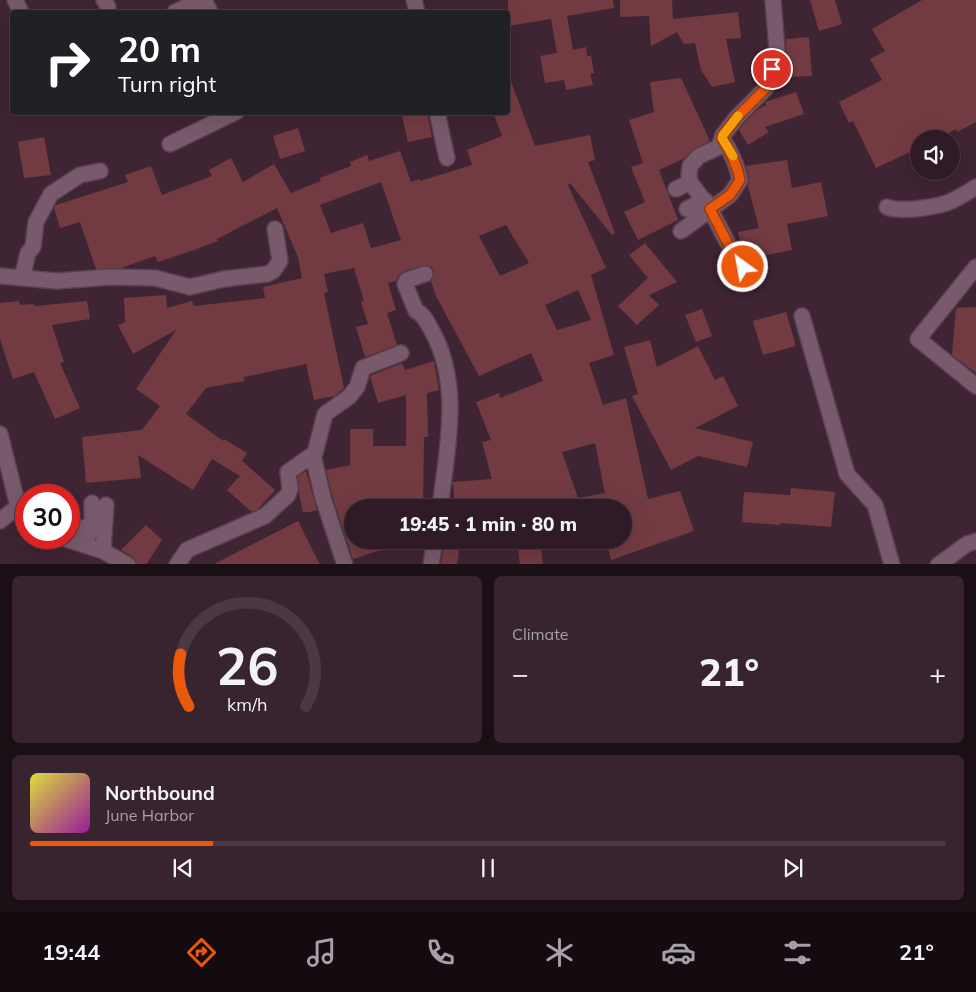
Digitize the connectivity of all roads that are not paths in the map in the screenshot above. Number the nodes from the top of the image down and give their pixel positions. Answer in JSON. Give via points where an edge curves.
{"nodes":[{"id":1,"x":202,"y":0,"type":"edge"},
{"id":2,"x":773,"y":0,"type":"edge"},
{"id":3,"x":180,"y":10,"type":"edge"},
{"id":4,"x":230,"y":115,"type":"edge"},
{"id":5,"x":438,"y":115,"type":"edge"},
{"id":6,"x":722,"y":138,"type":"junction"},
{"id":7,"x":170,"y":144,"type":"dead end"},
{"id":8,"x":446,"y":158,"type":"dead end"},
{"id":9,"x":100,"y":171,"type":"dead end"},
{"id":10,"x":690,"y":182,"type":"junction"},
{"id":11,"x":976,"y":187,"type":"edge"},
{"id":12,"x":676,"y":190,"type":"dead end"},
{"id":13,"x":707,"y":205,"type":"junction"},
{"id":14,"x":887,"y":207,"type":"dead end"},
{"id":15,"x":687,"y":209,"type":"dead end"},
{"id":16,"x":275,"y":229,"type":"dead end"},
{"id":17,"x":681,"y":230,"type":"dead end"},
{"id":18,"x":743,"y":267,"type":"dead end"},
{"id":19,"x":976,"y":267,"type":"edge"},
{"id":20,"x":425,"y":274,"type":"dead end"},
{"id":21,"x":0,"y":276,"type":"edge"},
{"id":22,"x":22,"y":278,"type":"junction"},
{"id":23,"x":802,"y":316,"type":"dead end"},
{"id":24,"x":401,"y":353,"type":"dead end"},
{"id":25,"x":976,"y":386,"type":"edge"},
{"id":26,"x":0,"y":434,"type":"edge"},
{"id":27,"x":313,"y":455,"type":"junction"},
{"id":28,"x":15,"y":487,"type":"edge"},
{"id":29,"x":441,"y":499,"type":"edge"},
{"id":30,"x":15,"y":515,"type":"edge"},
{"id":31,"x":0,"y":522,"type":"edge"},
{"id":32,"x":80,"y":527,"type":"edge"},
{"id":33,"x":89,"y":530,"type":"junction"},
{"id":34,"x":976,"y":541,"type":"edge"},
{"id":35,"x":80,"y":543,"type":"edge"},
{"id":36,"x":86,"y":545,"type":"junction"},
{"id":37,"x":434,"y":549,"type":"edge"},
{"id":38,"x":103,"y":551,"type":"junction"},
{"id":39,"x":128,"y":564,"type":"edge"},
{"id":40,"x":177,"y":564,"type":"edge"},
{"id":41,"x":345,"y":564,"type":"edge"},
{"id":42,"x":431,"y":564,"type":"edge"},
{"id":43,"x":892,"y":564,"type":"edge"},
{"id":44,"x":938,"y":564,"type":"edge"}],
"edges":[{"from":1,"to":3,"type":"street"},
{"from":2,"to":6,"type":"street","via":[[777,50],[766,88],[738,116]]},
{"from":4,"to":7,"type":"street"},
{"from":5,"to":8,"type":"street"},
{"from":6,"to":10,"type":"street","via":[[718,147],[699,156],[690,166]]},
{"from":6,"to":13,"type":"street","via":[[733,154],[740,180],[730,195]]},
{"from":9,"to":22,"type":"street","via":[[80,175],[51,194],[36,222],[33,247],[28,252]]},
{"from":10,"to":12,"type":"street"},
{"from":10,"to":13,"type":"street"},
{"from":11,"to":14,"type":"street","via":[[940,206],[895,210]]},
{"from":13,"to":15,"type":"street"},
{"from":13,"to":17,"type":"street"},
{"from":13,"to":18,"type":"street"},
{"from":16,"to":22,"type":"street","via":[[280,261],[267,274],[190,287],[154,278],[111,277],[57,282]]},
{"from":19,"to":25,"type":"street","via":[[918,339]]},
{"from":20,"to":29,"type":"street","via":[[408,280],[406,284],[416,311],[434,335],[447,369],[451,399]]},
{"from":21,"to":22,"type":"street"},
{"from":23,"to":43,"type":"street","via":[[847,474],[874,505]]},
{"from":24,"to":27,"type":"street","via":[[363,368],[349,397],[326,414]]},
{"from":26,"to":28,"type":"street"},
{"from":27,"to":40,"type":"street","via":[[288,472],[288,495],[264,516],[187,550]]},
{"from":27,"to":41,"type":"street","via":[[323,498]]},
{"from":30,"to":31,"type":"street"},
{"from":32,"to":33,"type":"street"},
{"from":33,"to":36,"type":"street"},
{"from":33,"to":38,"type":"street","via":[[99,504]]},
{"from":34,"to":44,"type":"street"},
{"from":35,"to":36,"type":"street"},
{"from":36,"to":38,"type":"street"},
{"from":37,"to":42,"type":"street"},
{"from":38,"to":39,"type":"street"}]}
